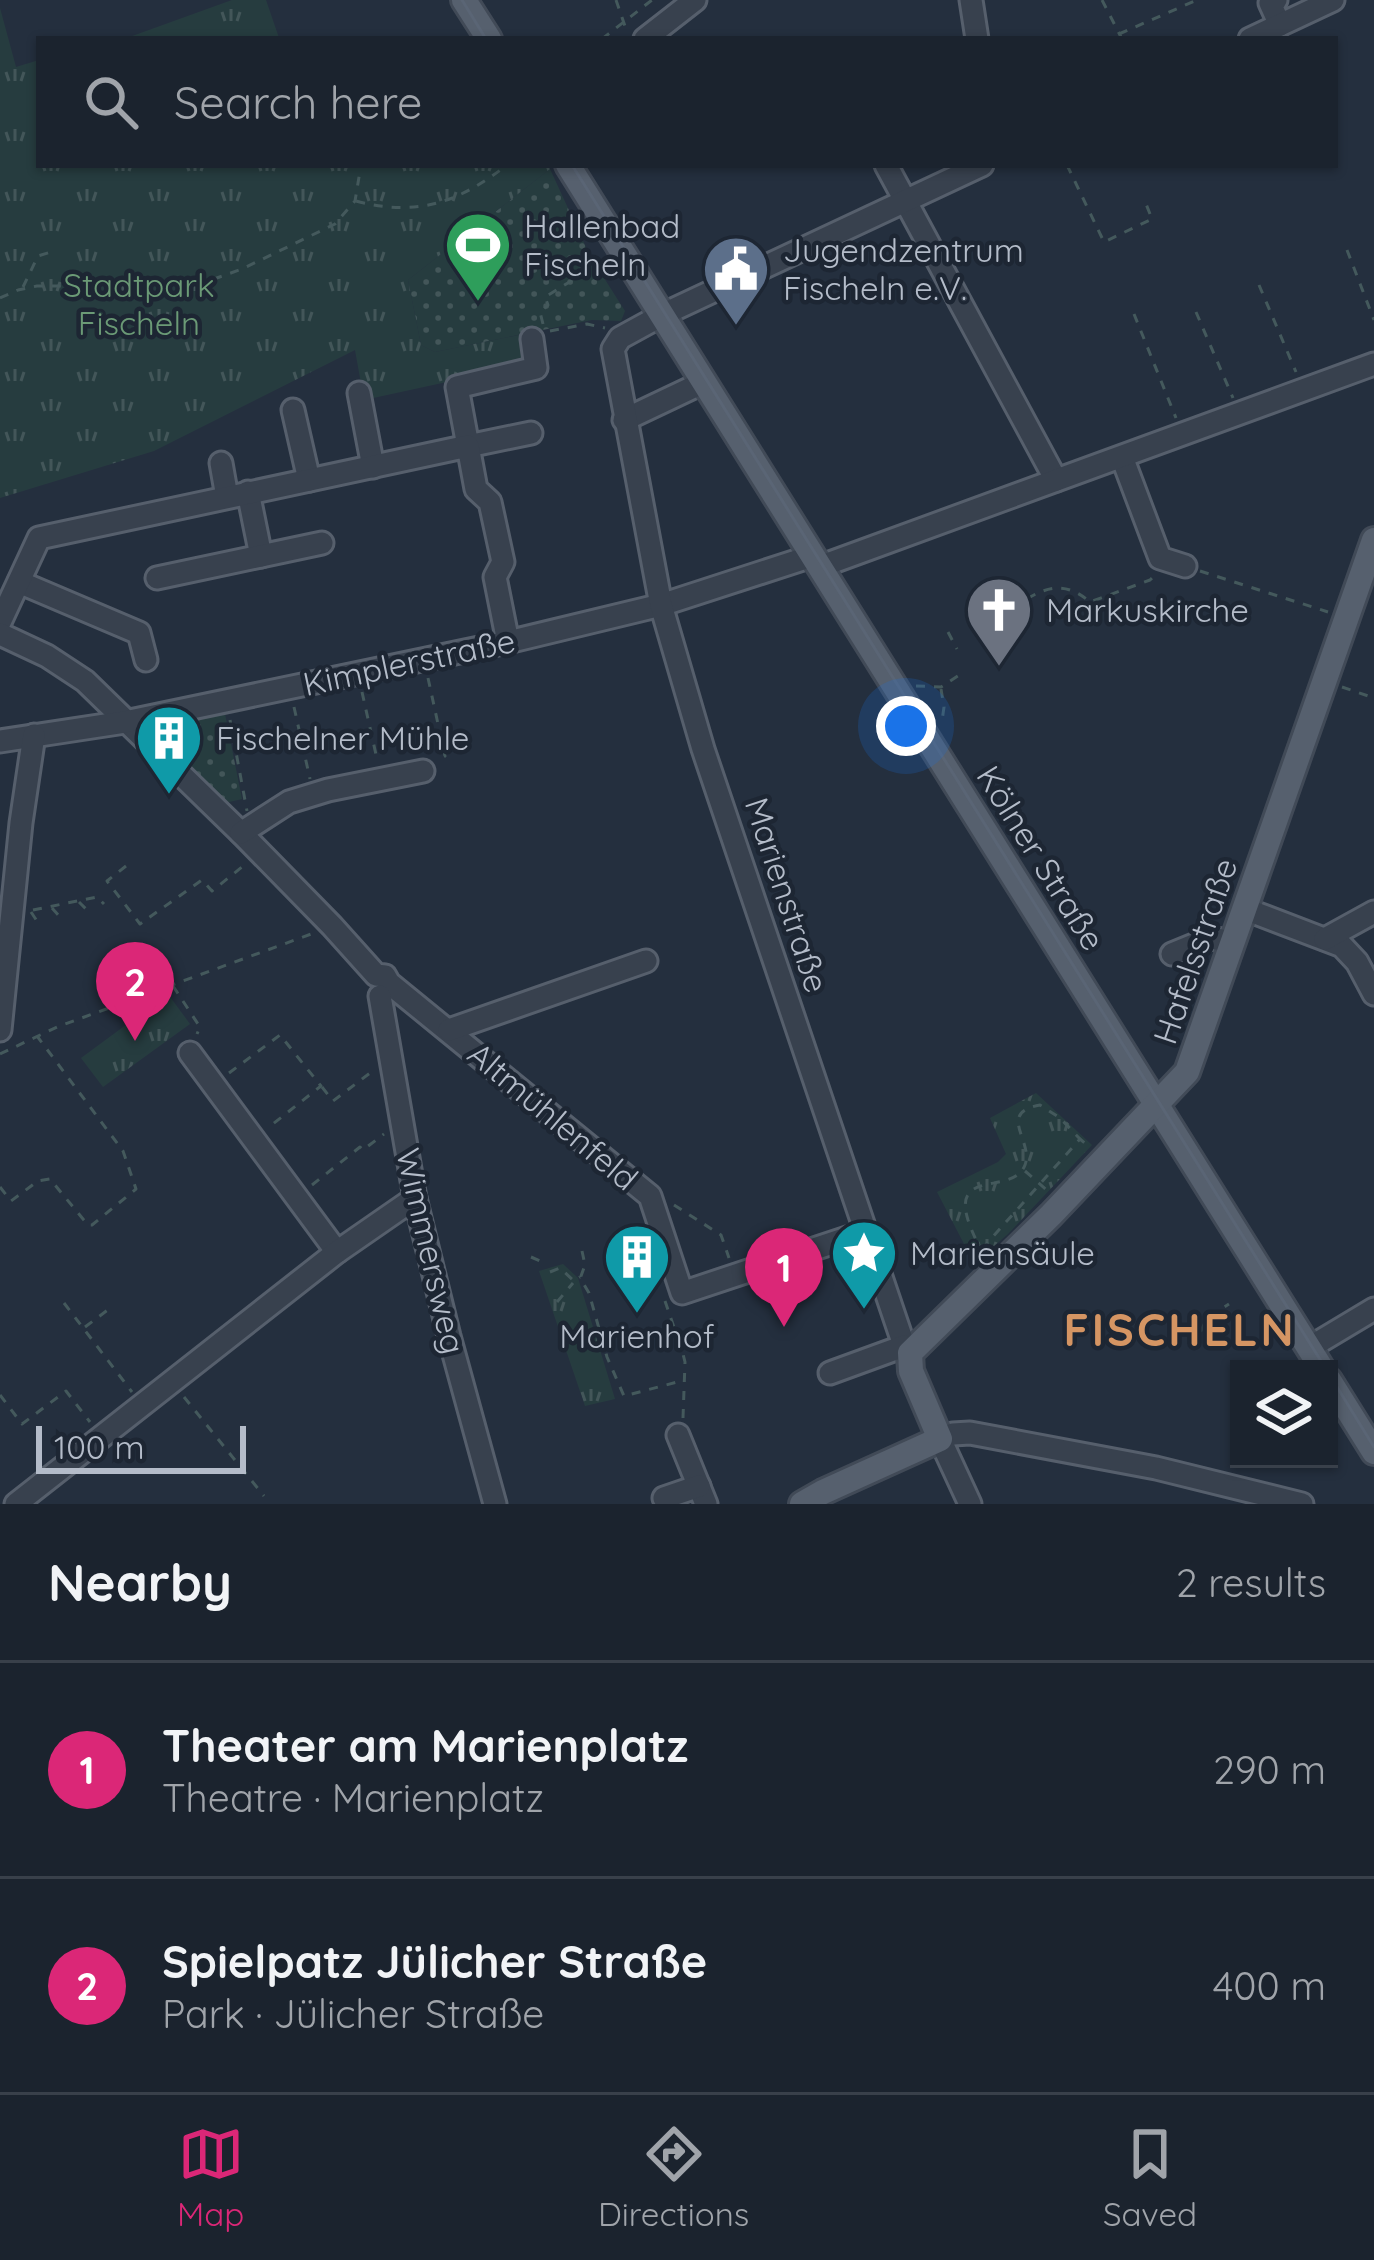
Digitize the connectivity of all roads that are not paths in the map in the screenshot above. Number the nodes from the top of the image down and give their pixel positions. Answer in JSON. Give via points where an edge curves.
{"nodes":[{"id":1,"x":464,"y":0,"type":"edge"},
{"id":2,"x":695,"y":0,"type":"edge"},
{"id":3,"x":971,"y":0,"type":"edge"},
{"id":4,"x":1276,"y":0,"type":"edge"},
{"id":5,"x":1333,"y":0,"type":"edge"},
{"id":6,"x":1280,"y":25,"type":"junction"},
{"id":7,"x":487,"y":36,"type":"edge"},
{"id":8,"x":649,"y":36,"type":"edge"},
{"id":9,"x":977,"y":36,"type":"edge"},
{"id":10,"x":1256,"y":36,"type":"edge"},
{"id":11,"x":888,"y":168,"type":"edge"},
{"id":12,"x":976,"y":168,"type":"edge"},
{"id":13,"x":572,"y":170,"type":"edge"},
{"id":14,"x":906,"y":201,"type":"junction"},
{"id":15,"x":647,"y":323,"type":"junction"},
{"id":16,"x":532,"y":339,"type":"dead end"},
{"id":17,"x":1374,"y":364,"type":"edge"},
{"id":18,"x":704,"y":382,"type":"junction"},
{"id":19,"x":359,"y":393,"type":"dead end"},
{"id":20,"x":293,"y":410,"type":"dead end"},
{"id":21,"x":624,"y":420,"type":"junction"},
{"id":22,"x":531,"y":434,"type":"dead end"},
{"id":23,"x":468,"y":446,"type":"junction"},
{"id":24,"x":1122,"y":457,"type":"junction"},
{"id":25,"x":221,"y":463,"type":"dead end"},
{"id":26,"x":374,"y":466,"type":"junction"},
{"id":27,"x":309,"y":480,"type":"junction"},
{"id":28,"x":1056,"y":480,"type":"junction"},
{"id":29,"x":238,"y":495,"type":"junction"},
{"id":30,"x":1374,"y":541,"type":"edge"},
{"id":31,"x":322,"y":543,"type":"dead end"},
{"id":32,"x":261,"y":556,"type":"junction"},
{"id":33,"x":816,"y":562,"type":"junction"},
{"id":34,"x":1185,"y":566,"type":"road end"},
{"id":35,"x":157,"y":578,"type":"dead end"},
{"id":36,"x":20,"y":581,"type":"junction"},
{"id":37,"x":661,"y":605,"type":"junction"},
{"id":38,"x":0,"y":622,"type":"edge"},
{"id":39,"x":0,"y":634,"type":"edge"},
{"id":40,"x":508,"y":642,"type":"junction"},
{"id":41,"x":146,"y":660,"type":"dead end"},
{"id":42,"x":125,"y":722,"type":"junction"},
{"id":43,"x":34,"y":735,"type":"junction"},
{"id":44,"x":0,"y":741,"type":"edge"},
{"id":45,"x":423,"y":771,"type":"road end"},
{"id":46,"x":249,"y":828,"type":"junction"},
{"id":47,"x":1245,"y":909,"type":"junction"},
{"id":48,"x":1374,"y":912,"type":"edge"},
{"id":49,"x":1325,"y":939,"type":"junction"},
{"id":50,"x":1234,"y":942,"type":"junction"},
{"id":51,"x":1172,"y":954,"type":"dead end"},
{"id":52,"x":646,"y":961,"type":"dead end"},
{"id":53,"x":382,"y":985,"type":"junction"},
{"id":54,"x":1374,"y":994,"type":"edge"},
{"id":55,"x":0,"y":1030,"type":"edge"},
{"id":56,"x":448,"y":1030,"type":"junction"},
{"id":57,"x":190,"y":1053,"type":"road end"},
{"id":58,"x":1156,"y":1103,"type":"junction"},
{"id":59,"x":415,"y":1198,"type":"junction"},
{"id":60,"x":865,"y":1232,"type":"junction"},
{"id":61,"x":337,"y":1252,"type":"junction"},
{"id":62,"x":1374,"y":1309,"type":"edge"},
{"id":63,"x":906,"y":1353,"type":"junction"},
{"id":64,"x":1316,"y":1359,"type":"edge"},
{"id":65,"x":830,"y":1373,"type":"dead end"},
{"id":66,"x":1338,"y":1394,"type":"edge"},
{"id":67,"x":681,"y":1430,"type":"road end"},
{"id":68,"x":940,"y":1439,"type":"junction"},
{"id":69,"x":1374,"y":1452,"type":"edge"},
{"id":70,"x":702,"y":1495,"type":"edge"},
{"id":71,"x":664,"y":1498,"type":"dead end"},
{"id":72,"x":16,"y":1504,"type":"edge"},
{"id":73,"x":495,"y":1504,"type":"edge"},
{"id":74,"x":802,"y":1504,"type":"edge"},
{"id":75,"x":970,"y":1504,"type":"edge"},
{"id":76,"x":1302,"y":1504,"type":"edge"}],
"edges":[{"from":1,"to":7,"type":"main road"},
{"from":2,"to":8,"type":"street"},
{"from":3,"to":9,"type":"street"},
{"from":4,"to":6,"type":"street","via":[[1270,3]]},
{"from":5,"to":6,"type":"street"},
{"from":6,"to":10,"type":"street"},
{"from":11,"to":14,"type":"street"},
{"from":12,"to":14,"type":"street"},
{"from":13,"to":15,"type":"main road","name":"Kölner Straße"},
{"from":13,"to":15,"type":"main road","name":"Kölner Straße","via":[[585,215]]},
{"from":14,"to":15,"type":"street"},
{"from":14,"to":28,"type":"street"},
{"from":15,"to":18,"type":"main road","name":"Kölner Straße"},
{"from":15,"to":21,"type":"street","name":"Marienstraße","via":[[613,349]]},
{"from":16,"to":23,"type":"street","via":[[536,368],[457,387]]},
{"from":17,"to":24,"type":"street","name":"Kimplerstraße"},
{"from":18,"to":21,"type":"street"},
{"from":18,"to":33,"type":"main road","name":"Kölner Straße"},
{"from":19,"to":26,"type":"street"},
{"from":20,"to":27,"type":"street"},
{"from":21,"to":37,"type":"street","name":"Marienstraße"},
{"from":22,"to":23,"type":"street"},
{"from":23,"to":26,"type":"street"},
{"from":23,"to":40,"type":"street","via":[[503,562],[495,577]]},
{"from":24,"to":28,"type":"street","name":"Kimplerstraße"},
{"from":24,"to":34,"type":"street","via":[[1160,558]]},
{"from":25,"to":29,"type":"street"},
{"from":26,"to":27,"type":"street"},
{"from":27,"to":29,"type":"street"},
{"from":28,"to":33,"type":"street","name":"Kimplerstraße"},
{"from":29,"to":32,"type":"street"},
{"from":29,"to":36,"type":"street","via":[[39,538]]},
{"from":30,"to":47,"type":"main road","name":"Hafelsstraße"},
{"from":31,"to":32,"type":"street"},
{"from":32,"to":35,"type":"street"},
{"from":33,"to":37,"type":"street","name":"Kimplerstraße"},
{"from":33,"to":58,"type":"main road","name":"Kölner Straße"},
{"from":36,"to":38,"type":"street"},
{"from":36,"to":41,"type":"street","via":[[140,633]]},
{"from":37,"to":40,"type":"street","name":"Kimplerstraße"},
{"from":37,"to":60,"type":"street","name":"Marienstraße"},
{"from":39,"to":42,"type":"street","name":"Altmühlenfeld","via":[[85,681]]},
{"from":40,"to":42,"type":"street","name":"Kimplerstraße"},
{"from":42,"to":43,"type":"street","name":"Kimplerstraße"},
{"from":42,"to":46,"type":"street","name":"Altmühlenfeld"},
{"from":43,"to":44,"type":"street","name":"Kimplerstraße"},
{"from":43,"to":55,"type":"street"},
{"from":45,"to":46,"type":"street","via":[[313,794]]},
{"from":46,"to":53,"type":"street","name":"Altmühlenfeld","via":[[260,852]]},
{"from":47,"to":49,"type":"street"},
{"from":47,"to":50,"type":"main road","name":"Hafelsstraße"},
{"from":48,"to":49,"type":"street"},
{"from":49,"to":54,"type":"street","via":[[1351,954]]},
{"from":50,"to":51,"type":"street","via":[[1211,938]]},
{"from":50,"to":58,"type":"main road","name":"Hafelsstraße","via":[[1193,1058]]},
{"from":52,"to":56,"type":"street","name":"Altmühlenfeld"},
{"from":53,"to":56,"type":"street","name":"Altmühlenfeld"},
{"from":53,"to":59,"type":"street","name":"Wimmersweg"},
{"from":56,"to":60,"type":"street","name":"Altmühlenfeld","via":[[650,1196],[682,1293]]},
{"from":57,"to":61,"type":"street"},
{"from":58,"to":63,"type":"main road","name":"Hafelsstraße","via":[[1061,1203],[989,1259]]},
{"from":58,"to":64,"type":"main road","name":"Kölner Straße"},
{"from":59,"to":61,"type":"street"},
{"from":59,"to":73,"type":"street","name":"Wimmersweg"},
{"from":60,"to":63,"type":"street","name":"Marienstraße"},
{"from":61,"to":72,"type":"street"},
{"from":62,"to":64,"type":"street"},
{"from":63,"to":65,"type":"street"},
{"from":63,"to":68,"type":"main road","name":"Marienstraße"},
{"from":66,"to":69,"type":"main road"},
{"from":67,"to":70,"type":"street"},
{"from":68,"to":74,"type":"main road"},
{"from":68,"to":75,"type":"street","name":"Marienstraße"},
{"from":68,"to":76,"type":"street","via":[[970,1432]]},
{"from":70,"to":71,"type":"street"}]}
